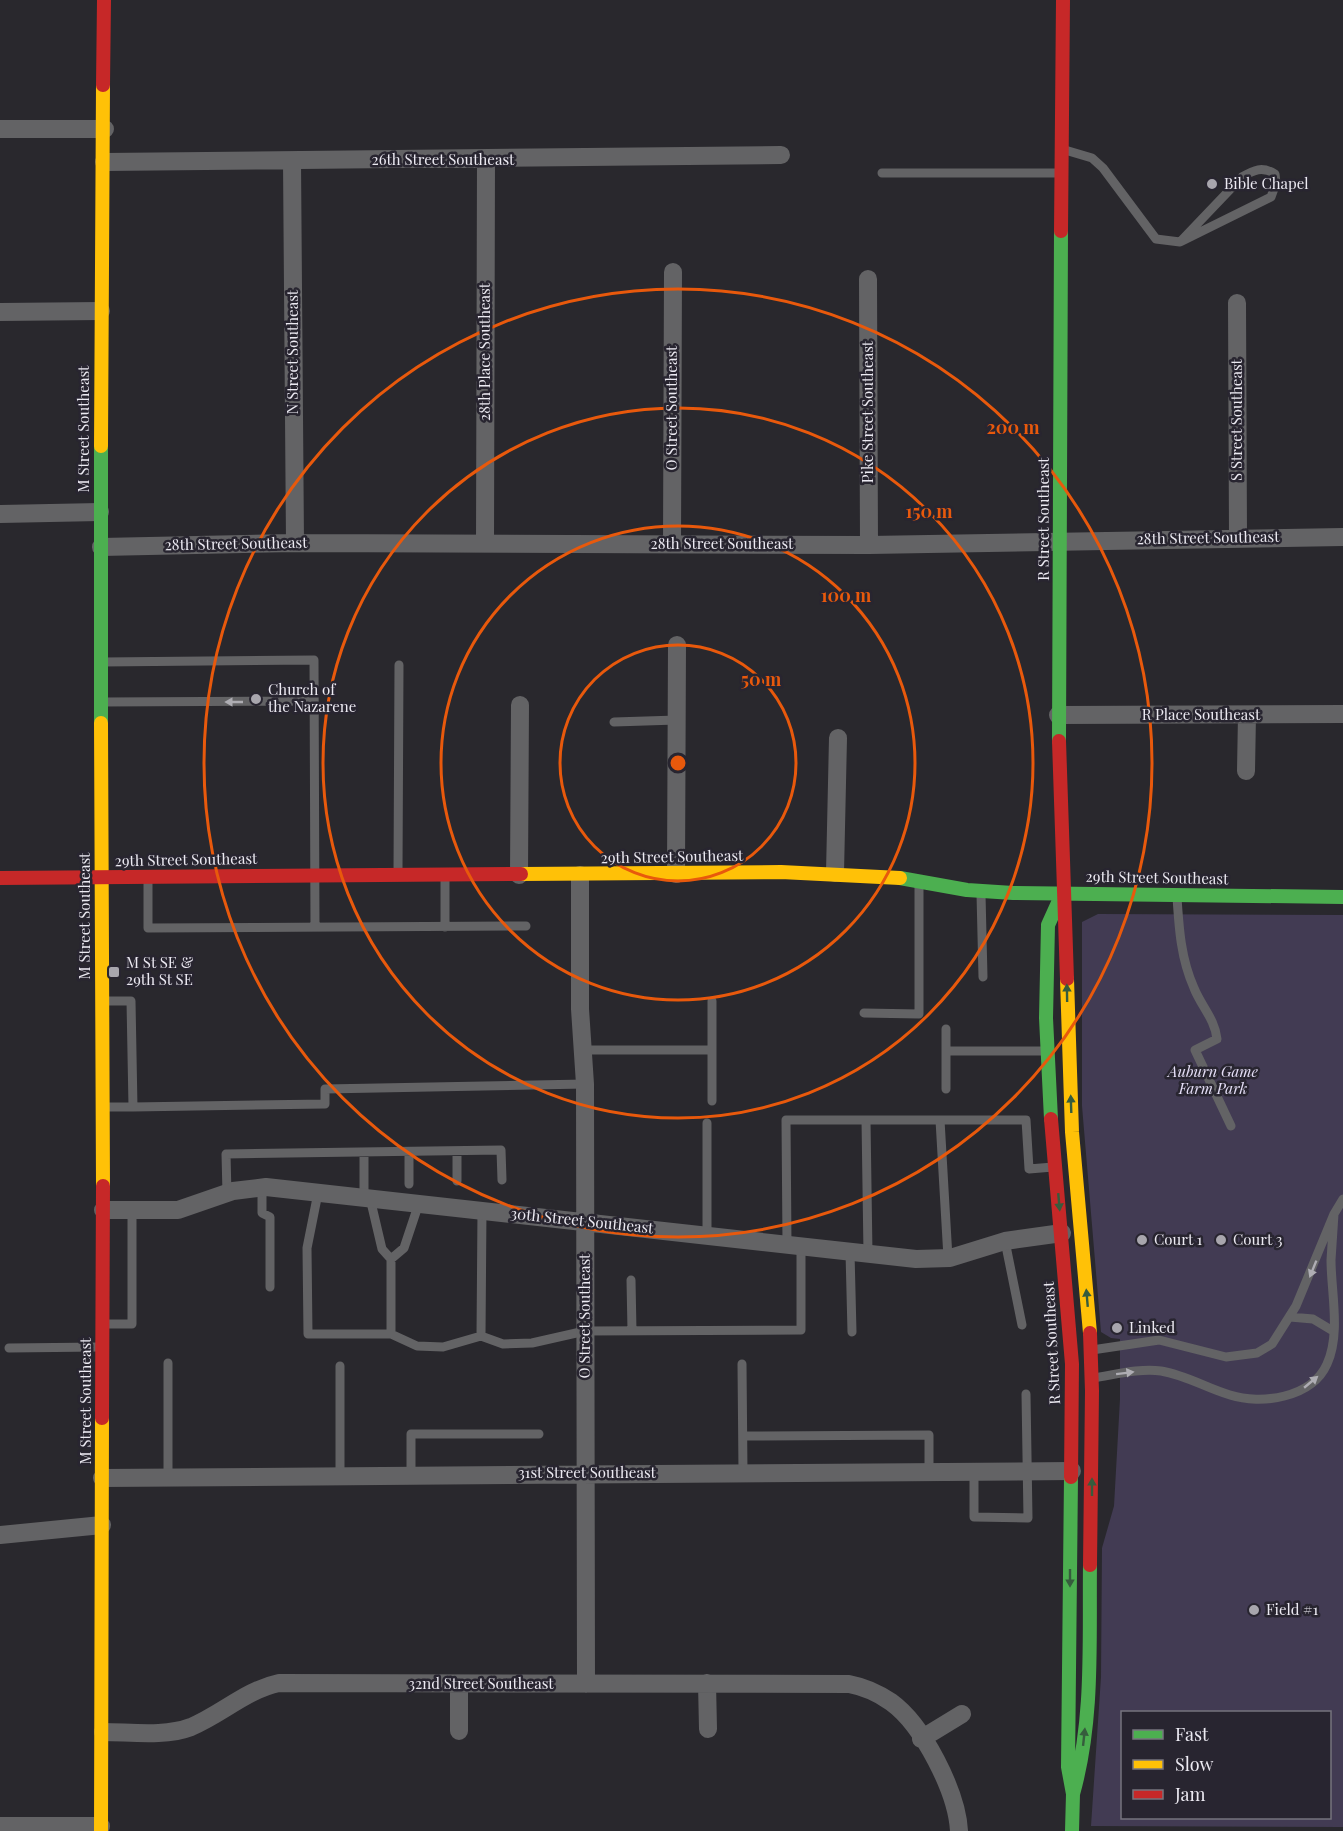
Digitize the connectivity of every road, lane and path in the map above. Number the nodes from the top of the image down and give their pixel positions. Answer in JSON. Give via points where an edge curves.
{"nodes":[{"id":1,"x":104,"y":0,"type":"edge"},
{"id":2,"x":1063,"y":0,"type":"edge"},
{"id":3,"x":0,"y":129,"type":"edge"},
{"id":4,"x":105,"y":129,"type":"junction"},
{"id":5,"x":1062,"y":150,"type":"junction"},
{"id":6,"x":781,"y":155,"type":"dead end"},
{"id":7,"x":486,"y":160,"type":"junction"},
{"id":8,"x":292,"y":161,"type":"junction"},
{"id":9,"x":104,"y":162,"type":"junction"},
{"id":10,"x":882,"y":173,"type":"dead end"},
{"id":11,"x":1062,"y":173,"type":"junction"},
{"id":12,"x":1180,"y":242,"type":"junction"},
{"id":13,"x":673,"y":272,"type":"dead end"},
{"id":14,"x":868,"y":279,"type":"dead end"},
{"id":15,"x":1237,"y":303,"type":"dead end"},
{"id":16,"x":101,"y":311,"type":"junction"},
{"id":17,"x":0,"y":312,"type":"edge"},
{"id":18,"x":100,"y":512,"type":"junction"},
{"id":19,"x":0,"y":514,"type":"edge"},
{"id":20,"x":1238,"y":536,"type":"junction"},
{"id":21,"x":1343,"y":537,"type":"edge"},
{"id":22,"x":1061,"y":542,"type":"junction"},
{"id":23,"x":295,"y":543,"type":"junction"},
{"id":24,"x":485,"y":543,"type":"junction"},
{"id":25,"x":672,"y":544,"type":"junction"},
{"id":26,"x":869,"y":544,"type":"junction"},
{"id":27,"x":101,"y":547,"type":"junction"},
{"id":28,"x":677,"y":645,"type":"dead end"},
{"id":29,"x":101,"y":662,"type":"junction"},
{"id":30,"x":399,"y":664,"type":"dead end"},
{"id":31,"x":314,"y":701,"type":"junction"},
{"id":32,"x":101,"y":702,"type":"junction"},
{"id":33,"x":519,"y":705,"type":"dead end"},
{"id":34,"x":1343,"y":714,"type":"edge"},
{"id":35,"x":1058,"y":715,"type":"junction"},
{"id":36,"x":1247,"y":715,"type":"junction"},
{"id":37,"x":677,"y":720,"type":"junction"},
{"id":38,"x":614,"y":722,"type":"dead end"},
{"id":39,"x":838,"y":738,"type":"dead end"},
{"id":40,"x":1246,"y":771,"type":"dead end"},
{"id":41,"x":675,"y":873,"type":"junction"},
{"id":42,"x":835,"y":873,"type":"junction"},
{"id":43,"x":398,"y":874,"type":"junction"},
{"id":44,"x":445,"y":874,"type":"junction"},
{"id":45,"x":519,"y":874,"type":"junction"},
{"id":46,"x":315,"y":875,"type":"junction"},
{"id":47,"x":579,"y":875,"type":"junction"},
{"id":48,"x":148,"y":877,"type":"junction"},
{"id":49,"x":0,"y":878,"type":"edge"},
{"id":50,"x":101,"y":878,"type":"junction"},
{"id":51,"x":919,"y":881,"type":"junction"},
{"id":52,"x":981,"y":891,"type":"junction"},
{"id":53,"x":1062,"y":894,"type":"junction"},
{"id":54,"x":1177,"y":895,"type":"junction"},
{"id":55,"x":1343,"y":897,"type":"edge"},
{"id":56,"x":526,"y":926,"type":"dead end"},
{"id":57,"x":315,"y":927,"type":"junction"},
{"id":58,"x":445,"y":927,"type":"junction"},
{"id":59,"x":983,"y":978,"type":"dead end"},
{"id":60,"x":102,"y":1001,"type":"junction"},
{"id":61,"x":712,"y":1001,"type":"dead end"},
{"id":62,"x":864,"y":1013,"type":"dead end"},
{"id":63,"x":946,"y":1029,"type":"dead end"},
{"id":64,"x":583,"y":1050,"type":"junction"},
{"id":65,"x":712,"y":1050,"type":"junction"},
{"id":66,"x":946,"y":1052,"type":"junction"},
{"id":67,"x":1047,"y":1052,"type":"junction"},
{"id":68,"x":585,"y":1084,"type":"junction"},
{"id":69,"x":946,"y":1089,"type":"dead end"},
{"id":70,"x":712,"y":1101,"type":"dead end"},
{"id":71,"x":103,"y":1107,"type":"junction"},
{"id":72,"x":133,"y":1107,"type":"junction"},
{"id":73,"x":866,"y":1120,"type":"junction"},
{"id":74,"x":940,"y":1120,"type":"junction"},
{"id":75,"x":706,"y":1122,"type":"dead end"},
{"id":76,"x":1232,"y":1126,"type":"dead end"},
{"id":77,"x":457,"y":1151,"type":"junction"},
{"id":78,"x":409,"y":1152,"type":"junction"},
{"id":79,"x":364,"y":1153,"type":"junction"},
{"id":80,"x":1056,"y":1167,"type":"junction"},
{"id":81,"x":502,"y":1180,"type":"dead end"},
{"id":82,"x":457,"y":1182,"type":"dead end"},
{"id":83,"x":409,"y":1184,"type":"dead end"},
{"id":84,"x":262,"y":1187,"type":"junction"},
{"id":85,"x":318,"y":1192,"type":"junction"},
{"id":86,"x":227,"y":1194,"type":"junction"},
{"id":87,"x":367,"y":1198,"type":"junction"},
{"id":88,"x":1343,"y":1198,"type":"edge"},
{"id":89,"x":419,"y":1203,"type":"junction"},
{"id":90,"x":103,"y":1210,"type":"junction"},
{"id":91,"x":132,"y":1210,"type":"junction"},
{"id":92,"x":482,"y":1210,"type":"junction"},
{"id":93,"x":1334,"y":1214,"type":"junction"},
{"id":94,"x":585,"y":1220,"type":"junction"},
{"id":95,"x":1062,"y":1233,"type":"junction"},
{"id":96,"x":706,"y":1235,"type":"junction"},
{"id":97,"x":1005,"y":1241,"type":"junction"},
{"id":98,"x":794,"y":1245,"type":"junction"},
{"id":99,"x":859,"y":1253,"type":"junction"},
{"id":100,"x":948,"y":1258,"type":"junction"},
{"id":101,"x":392,"y":1259,"type":"junction"},
{"id":102,"x":631,"y":1280,"type":"dead end"},
{"id":103,"x":270,"y":1287,"type":"dead end"},
{"id":104,"x":1290,"y":1317,"type":"junction"},
{"id":105,"x":103,"y":1324,"type":"junction"},
{"id":106,"x":1022,"y":1325,"type":"dead end"},
{"id":107,"x":585,"y":1331,"type":"junction"},
{"id":108,"x":632,"y":1331,"type":"junction"},
{"id":109,"x":1332,"y":1331,"type":"junction"},
{"id":110,"x":852,"y":1332,"type":"dead end"},
{"id":111,"x":391,"y":1334,"type":"junction"},
{"id":112,"x":481,"y":1336,"type":"junction"},
{"id":113,"x":103,"y":1347,"type":"junction"},
{"id":114,"x":9,"y":1348,"type":"dead end"},
{"id":115,"x":1091,"y":1350,"type":"junction"},
{"id":116,"x":168,"y":1363,"type":"dead end"},
{"id":117,"x":742,"y":1364,"type":"dead end"},
{"id":118,"x":1072,"y":1364,"type":"junction"},
{"id":119,"x":339,"y":1366,"type":"dead end"},
{"id":120,"x":1092,"y":1378,"type":"junction"},
{"id":121,"x":1026,"y":1394,"type":"dead end"},
{"id":122,"x":539,"y":1434,"type":"dead end"},
{"id":123,"x":743,"y":1436,"type":"junction"},
{"id":124,"x":929,"y":1471,"type":"junction"},
{"id":125,"x":974,"y":1471,"type":"junction"},
{"id":126,"x":1027,"y":1471,"type":"junction"},
{"id":127,"x":1072,"y":1471,"type":"junction"},
{"id":128,"x":743,"y":1472,"type":"junction"},
{"id":129,"x":586,"y":1473,"type":"junction"},
{"id":130,"x":411,"y":1475,"type":"junction"},
{"id":131,"x":340,"y":1476,"type":"junction"},
{"id":132,"x":102,"y":1478,"type":"junction"},
{"id":133,"x":168,"y":1478,"type":"junction"},
{"id":134,"x":102,"y":1525,"type":"junction"},
{"id":135,"x":0,"y":1535,"type":"edge"},
{"id":136,"x":707,"y":1683,"type":"junction"},
{"id":137,"x":459,"y":1684,"type":"junction"},
{"id":138,"x":586,"y":1684,"type":"junction"},
{"id":139,"x":962,"y":1714,"type":"dead end"},
{"id":140,"x":708,"y":1729,"type":"dead end"},
{"id":141,"x":459,"y":1731,"type":"dead end"},
{"id":142,"x":103,"y":1732,"type":"junction"},
{"id":143,"x":921,"y":1739,"type":"junction"},
{"id":144,"x":1073,"y":1794,"type":"junction"},
{"id":145,"x":0,"y":1827,"type":"edge"},
{"id":146,"x":101,"y":1828,"type":"edge"},
{"id":147,"x":958,"y":1831,"type":"edge"},
{"id":148,"x":1072,"y":1831,"type":"edge"}],
"edges":[{"from":1,"to":4,"type":"street","name":"M Street Southeast"},
{"from":2,"to":5,"type":"street","name":"R Street Southeast"},
{"from":3,"to":4,"type":"street"},
{"from":4,"to":9,"type":"street","name":"M Street Southeast"},
{"from":5,"to":11,"type":"street","name":"R Street Southeast"},
{"from":5,"to":12,"type":"lane","via":[[1092,158],[1103,168],[1156,239]]},
{"from":6,"to":7,"type":"street","name":"26th Street Southeast"},
{"from":7,"to":8,"type":"street","name":"26th Street Southeast"},
{"from":7,"to":24,"type":"street","name":"28th Place Southeast"},
{"from":8,"to":9,"type":"street","name":"26th Street Southeast"},
{"from":8,"to":23,"type":"street","name":"N Street Southeast"},
{"from":9,"to":16,"type":"street","name":"M Street Southeast"},
{"from":10,"to":11,"type":"lane"},
{"from":11,"to":22,"type":"street","name":"R Street Southeast"},
{"from":12,"to":12,"type":"lane","via":[[1271,197],[1275,174],[1267,169],[1254,169],[1242,177]]},
{"from":13,"to":25,"type":"street","name":"O Street Southeast"},
{"from":14,"to":26,"type":"street","name":"Pike Street Southeast"},
{"from":15,"to":20,"type":"street","name":"S Street Southeast"},
{"from":16,"to":17,"type":"street"},
{"from":16,"to":18,"type":"street","name":"M Street Southeast"},
{"from":18,"to":19,"type":"street"},
{"from":18,"to":27,"type":"street","name":"M Street Southeast"},
{"from":20,"to":21,"type":"street","name":"28th Street Southeast"},
{"from":20,"to":22,"type":"street","name":"28th Street Southeast"},
{"from":22,"to":26,"type":"street","name":"28th Street Southeast"},
{"from":22,"to":35,"type":"street","name":"R Street Southeast"},
{"from":23,"to":24,"type":"street","name":"28th Street Southeast"},
{"from":23,"to":27,"type":"street","name":"28th Street Southeast"},
{"from":24,"to":25,"type":"street","name":"28th Street Southeast"},
{"from":25,"to":26,"type":"street","name":"28th Street Southeast"},
{"from":27,"to":29,"type":"street","name":"M Street Southeast"},
{"from":28,"to":37,"type":"street"},
{"from":29,"to":31,"type":"lane","via":[[314,660]]},
{"from":29,"to":32,"type":"street","name":"M Street Southeast"},
{"from":30,"to":43,"type":"lane"},
{"from":31,"to":32,"type":"lane","one_way":true},
{"from":31,"to":46,"type":"lane"},
{"from":32,"to":50,"type":"street","name":"M Street Southeast"},
{"from":33,"to":45,"type":"street"},
{"from":34,"to":36,"type":"street","name":"R Place Southeast"},
{"from":35,"to":36,"type":"street","name":"R Place Southeast"},
{"from":35,"to":53,"type":"street","name":"R Street Southeast"},
{"from":36,"to":40,"type":"street"},
{"from":37,"to":38,"type":"lane"},
{"from":37,"to":41,"type":"street"},
{"from":39,"to":42,"type":"street"},
{"from":41,"to":42,"type":"street","name":"29th Street Southeast"},
{"from":41,"to":47,"type":"street","name":"29th Street Southeast"},
{"from":42,"to":51,"type":"street","name":"29th Street Southeast"},
{"from":43,"to":44,"type":"street","name":"29th Street Southeast"},
{"from":43,"to":46,"type":"street","name":"29th Street Southeast"},
{"from":44,"to":45,"type":"street","name":"29th Street Southeast"},
{"from":44,"to":58,"type":"lane"},
{"from":45,"to":47,"type":"street","name":"29th Street Southeast"},
{"from":46,"to":48,"type":"street","name":"29th Street Southeast"},
{"from":46,"to":57,"type":"lane"},
{"from":47,"to":64,"type":"street","name":"O Street Southeast"},
{"from":48,"to":50,"type":"street","name":"29th Street Southeast"},
{"from":48,"to":57,"type":"lane","via":[[148,928]]},
{"from":49,"to":50,"type":"street","name":"29th Street Southeast"},
{"from":50,"to":60,"type":"street","name":"M Street Southeast"},
{"from":51,"to":52,"type":"street","name":"29th Street Southeast"},
{"from":51,"to":62,"type":"lane","via":[[919,1014]]},
{"from":52,"to":53,"type":"street","name":"29th Street Southeast"},
{"from":52,"to":59,"type":"lane"},
{"from":53,"to":54,"type":"street","name":"29th Street Southeast"},
{"from":53,"to":67,"type":"street","name":"R Street Southeast","via":[[1048,925]]},
{"from":115,"to":53,"type":"street","name":"R Street Southeast","one_way":true,"via":[[1072,1132]]},
{"from":54,"to":55,"type":"street","name":"29th Street Southeast"},
{"from":54,"to":76,"type":"lane","via":[[1179,941],[1194,988],[1216,1027],[1217,1039],[1195,1050]]},
{"from":56,"to":58,"type":"lane"},
{"from":57,"to":58,"type":"lane"},
{"from":60,"to":71,"type":"street","name":"M Street Southeast"},
{"from":60,"to":72,"type":"lane","via":[[131,1001]]},
{"from":61,"to":65,"type":"lane"},
{"from":63,"to":66,"type":"lane"},
{"from":64,"to":65,"type":"lane"},
{"from":64,"to":68,"type":"street","name":"O Street Southeast"},
{"from":65,"to":70,"type":"lane"},
{"from":66,"to":67,"type":"lane"},
{"from":66,"to":69,"type":"lane"},
{"from":67,"to":80,"type":"street","name":"R Street Southeast"},
{"from":68,"to":72,"type":"lane","via":[[325,1089],[325,1104]]},
{"from":68,"to":94,"type":"street","name":"O Street Southeast"},
{"from":71,"to":72,"type":"lane"},
{"from":71,"to":90,"type":"street","name":"M Street Southeast"},
{"from":73,"to":74,"type":"lane"},
{"from":73,"to":98,"type":"lane","via":[[786,1120]]},
{"from":73,"to":99,"type":"lane"},
{"from":74,"to":80,"type":"lane","via":[[1026,1120],[1029,1169]]},
{"from":74,"to":100,"type":"lane"},
{"from":75,"to":96,"type":"lane"},
{"from":77,"to":78,"type":"lane"},
{"from":77,"to":81,"type":"lane","via":[[501,1150]]},
{"from":77,"to":82,"type":"lane"},
{"from":78,"to":79,"type":"lane"},
{"from":78,"to":83,"type":"lane"},
{"from":79,"to":86,"type":"lane","via":[[226,1154]]},
{"from":79,"to":87,"type":"lane"},
{"from":80,"to":95,"type":"street","name":"R Street Southeast","one_way":true},
{"from":84,"to":85,"type":"street","name":"30th Street Southeast"},
{"from":84,"to":86,"type":"street","name":"30th Street Southeast"},
{"from":84,"to":103,"type":"lane","via":[[262,1213],[270,1217]]},
{"from":85,"to":87,"type":"street","name":"30th Street Southeast"},
{"from":85,"to":111,"type":"lane","via":[[307,1248],[308,1334]]},
{"from":86,"to":91,"type":"street","name":"30th Street Southeast","via":[[178,1210]]},
{"from":87,"to":89,"type":"street","name":"30th Street Southeast"},
{"from":87,"to":101,"type":"lane","via":[[382,1249]]},
{"from":88,"to":93,"type":"lane"},
{"from":89,"to":92,"type":"street","name":"30th Street Southeast"},
{"from":89,"to":101,"type":"lane","via":[[404,1248]]},
{"from":90,"to":91,"type":"street","name":"30th Street Southeast"},
{"from":90,"to":105,"type":"street","name":"M Street Southeast"},
{"from":91,"to":105,"type":"lane","via":[[132,1324]]},
{"from":92,"to":94,"type":"street","name":"30th Street Southeast"},
{"from":92,"to":112,"type":"lane"},
{"from":93,"to":104,"type":"lane","one_way":true},
{"from":93,"to":109,"type":"lane"},
{"from":94,"to":96,"type":"street","name":"30th Street Southeast"},
{"from":94,"to":107,"type":"street","name":"O Street Southeast"},
{"from":95,"to":97,"type":"street","name":"30th Street Southeast"},
{"from":95,"to":118,"type":"street","name":"R Street Southeast"},
{"from":96,"to":98,"type":"street","name":"30th Street Southeast"},
{"from":97,"to":100,"type":"street","name":"30th Street Southeast"},
{"from":97,"to":106,"type":"lane"},
{"from":98,"to":99,"type":"street","name":"30th Street Southeast"},
{"from":98,"to":108,"type":"lane","via":[[801,1330]]},
{"from":99,"to":100,"type":"street","name":"30th Street Southeast"},
{"from":99,"to":110,"type":"lane"},
{"from":101,"to":111,"type":"lane"},
{"from":102,"to":108,"type":"lane"},
{"from":104,"to":109,"type":"lane","via":[[1313,1319]]},
{"from":104,"to":115,"type":"lane","via":[[1272,1344],[1244,1356],[1226,1357],[1159,1340]]},
{"from":105,"to":113,"type":"street","name":"M Street Southeast"},
{"from":107,"to":108,"type":"lane"},
{"from":107,"to":112,"type":"lane","via":[[532,1343],[503,1344]]},
{"from":107,"to":129,"type":"street","name":"O Street Southeast"},
{"from":120,"to":109,"type":"lane","one_way":true,"via":[[1155,1370],[1185,1376],[1238,1398],[1279,1398],[1304,1388],[1322,1373]]},
{"from":111,"to":112,"type":"lane","via":[[417,1346],[434,1347]]},
{"from":113,"to":114,"type":"lane"},
{"from":113,"to":132,"type":"street","name":"M Street Southeast"},
{"from":115,"to":118,"type":"lane"},
{"from":115,"to":120,"type":"street","name":"R Street Southeast"},
{"from":116,"to":133,"type":"lane"},
{"from":117,"to":123,"type":"lane"},
{"from":118,"to":120,"type":"lane"},
{"from":118,"to":127,"type":"street","name":"R Street Southeast"},
{"from":119,"to":131,"type":"lane"},
{"from":144,"to":120,"type":"street","name":"R Street Southeast","one_way":true,"via":[[1080,1769],[1087,1700]]},
{"from":121,"to":126,"type":"lane"},
{"from":122,"to":130,"type":"lane","via":[[411,1434]]},
{"from":123,"to":124,"type":"lane","via":[[929,1435]]},
{"from":123,"to":128,"type":"lane"},
{"from":124,"to":125,"type":"street","name":"31st Street Southeast"},
{"from":124,"to":128,"type":"street","name":"31st Street Southeast"},
{"from":125,"to":126,"type":"street","name":"31st Street Southeast"},
{"from":125,"to":126,"type":"lane","via":[[974,1517],[1028,1518]]},
{"from":126,"to":127,"type":"street","name":"31st Street Southeast"},
{"from":127,"to":144,"type":"street","name":"R Street Southeast","one_way":true,"via":[[1068,1767]]},
{"from":128,"to":129,"type":"street","name":"31st Street Southeast"},
{"from":129,"to":130,"type":"street","name":"31st Street Southeast"},
{"from":129,"to":138,"type":"street","name":"O Street Southeast"},
{"from":130,"to":131,"type":"street","name":"31st Street Southeast"},
{"from":131,"to":133,"type":"street","name":"31st Street Southeast"},
{"from":132,"to":133,"type":"street","name":"31st Street Southeast"},
{"from":132,"to":134,"type":"street","name":"M Street Southeast"},
{"from":134,"to":135,"type":"street"},
{"from":134,"to":142,"type":"street","name":"M Street Southeast"},
{"from":136,"to":138,"type":"street","name":"32nd Street Southeast"},
{"from":136,"to":140,"type":"street"},
{"from":136,"to":143,"type":"street","name":"32nd Street Southeast","via":[[835,1682],[870,1689],[897,1707]]},
{"from":137,"to":138,"type":"street","name":"32nd Street Southeast"},
{"from":137,"to":141,"type":"street"},
{"from":137,"to":142,"type":"street","name":"32nd Street Southeast","via":[[279,1683],[247,1695],[190,1727],[172,1732]]},
{"from":139,"to":143,"type":"street"},
{"from":142,"to":146,"type":"street","name":"M Street Southeast"},
{"from":143,"to":147,"type":"street","via":[[950,1788]]},
{"from":144,"to":148,"type":"street","name":"R Street Southeast"},
{"from":145,"to":146,"type":"street"}]}
